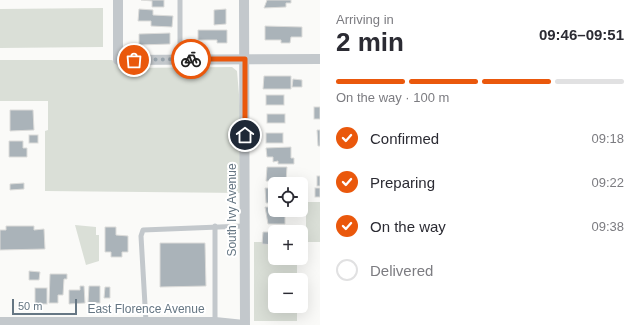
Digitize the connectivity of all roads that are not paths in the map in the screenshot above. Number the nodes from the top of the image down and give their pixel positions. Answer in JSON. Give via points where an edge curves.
{"nodes":[{"id":1,"x":118,"y":0,"type":"edge"},
{"id":2,"x":180,"y":0,"type":"edge"},
{"id":3,"x":244,"y":0,"type":"edge"},
{"id":4,"x":245,"y":59,"type":"junction"},
{"id":5,"x":320,"y":59,"type":"edge"},
{"id":6,"x":180,"y":60,"type":"junction"},
{"id":7,"x":215,"y":226,"type":"junction"},
{"id":8,"x":244,"y":226,"type":"junction"},
{"id":9,"x":146,"y":322,"type":"junction"},
{"id":10,"x":216,"y":322,"type":"junction"},
{"id":11,"x":6,"y":323,"type":"edge"},
{"id":12,"x":64,"y":324,"type":"edge"},
{"id":13,"x":114,"y":324,"type":"edge"},
{"id":14,"x":182,"y":324,"type":"edge"},
{"id":15,"x":244,"y":325,"type":"edge"}],
"edges":[{"from":1,"to":6,"type":"street","via":[[118,60]]},
{"from":2,"to":6,"type":"lane"},
{"from":3,"to":4,"type":"street","name":"South Ivy Avenue"},
{"from":4,"to":5,"type":"street"},
{"from":4,"to":6,"type":"street"},
{"from":4,"to":8,"type":"street","name":"South Ivy Avenue"},
{"from":7,"to":8,"type":"lane"},
{"from":7,"to":9,"type":"lane","via":[[143,230]]},
{"from":7,"to":10,"type":"lane"},
{"from":8,"to":15,"type":"street","name":"South Ivy Avenue"},
{"from":9,"to":13,"type":"street","name":"East Florence Avenue"},
{"from":9,"to":14,"type":"street","name":"East Florence Avenue"},
{"from":10,"to":14,"type":"street","name":"East Florence Avenue"},
{"from":10,"to":15,"type":"street","name":"East Florence Avenue"},
{"from":11,"to":12,"type":"street","name":"East Florence Avenue"},
{"from":12,"to":13,"type":"street","name":"East Florence Avenue"}]}
